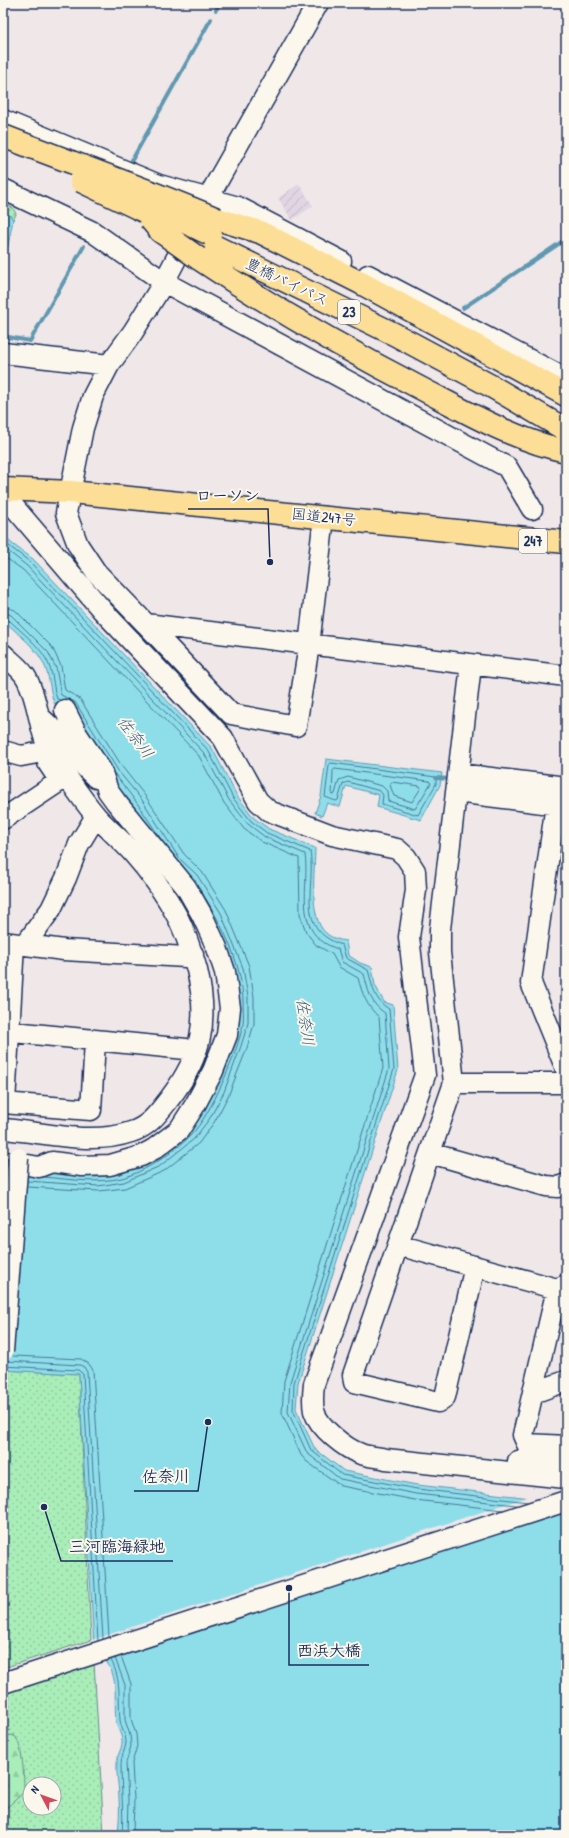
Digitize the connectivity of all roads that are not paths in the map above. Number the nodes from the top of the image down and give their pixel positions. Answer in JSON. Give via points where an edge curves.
{"nodes":[{"id":1,"x":318,"y":3,"type":"edge"},
{"id":2,"x":3,"y":120,"type":"edge"},
{"id":3,"x":3,"y":137,"type":"edge"},
{"id":4,"x":3,"y":144,"type":"edge"},
{"id":5,"x":3,"y":189,"type":"edge"},
{"id":6,"x":208,"y":198,"type":"junction"},
{"id":7,"x":208,"y":238,"type":"junction"},
{"id":8,"x":164,"y":282,"type":"junction"},
{"id":9,"x":3,"y":353,"type":"edge"},
{"id":10,"x":109,"y":365,"type":"junction"},
{"id":11,"x":566,"y":379,"type":"edge"},
{"id":12,"x":493,"y":382,"type":"junction"},
{"id":13,"x":566,"y":395,"type":"edge"},
{"id":14,"x":566,"y":420,"type":"edge"},
{"id":15,"x":566,"y":430,"type":"edge"},
{"id":16,"x":566,"y":451,"type":"edge"},
{"id":17,"x":71,"y":492,"type":"junction"},
{"id":18,"x":6,"y":503,"type":"edge"},
{"id":19,"x":532,"y":509,"type":"dead end"},
{"id":20,"x":324,"y":517,"type":"junction"},
{"id":21,"x":501,"y":536,"type":"junction"},
{"id":22,"x":566,"y":542,"type":"edge"},
{"id":23,"x":566,"y":546,"type":"edge"},
{"id":24,"x":146,"y":624,"type":"junction"},
{"id":25,"x":309,"y":645,"type":"junction"},
{"id":26,"x":3,"y":654,"type":"edge"},
{"id":27,"x":471,"y":665,"type":"junction"},
{"id":28,"x":566,"y":676,"type":"edge"},
{"id":29,"x":65,"y":710,"type":"dead end"},
{"id":30,"x":38,"y":715,"type":"junction"},
{"id":31,"x":3,"y":751,"type":"edge"},
{"id":32,"x":46,"y":752,"type":"junction"},
{"id":33,"x":457,"y":783,"type":"junction"},
{"id":34,"x":566,"y":787,"type":"edge"},
{"id":35,"x":108,"y":791,"type":"junction"},
{"id":36,"x":561,"y":805,"type":"edge"},
{"id":37,"x":96,"y":816,"type":"junction"},
{"id":38,"x":3,"y":819,"type":"edge"},
{"id":39,"x":14,"y":944,"type":"edge"},
{"id":40,"x":189,"y":955,"type":"junction"},
{"id":41,"x":6,"y":1032,"type":"edge"},
{"id":42,"x":95,"y":1041,"type":"junction"},
{"id":43,"x":186,"y":1049,"type":"junction"},
{"id":44,"x":566,"y":1069,"type":"edge"},
{"id":45,"x":454,"y":1083,"type":"junction"},
{"id":46,"x":566,"y":1083,"type":"edge"},
{"id":47,"x":4,"y":1103,"type":"edge"},
{"id":48,"x":3,"y":1129,"type":"edge"},
{"id":49,"x":100,"y":1137,"type":"junction"},
{"id":50,"x":430,"y":1153,"type":"junction"},
{"id":51,"x":13,"y":1155,"type":"edge"},
{"id":52,"x":566,"y":1184,"type":"edge"},
{"id":53,"x":398,"y":1245,"type":"junction"},
{"id":54,"x":475,"y":1266,"type":"junction"},
{"id":55,"x":562,"y":1287,"type":"edge"},
{"id":56,"x":3,"y":1351,"type":"edge"},
{"id":57,"x":566,"y":1381,"type":"edge"},
{"id":58,"x":533,"y":1393,"type":"junction"},
{"id":59,"x":566,"y":1446,"type":"edge"},
{"id":60,"x":386,"y":1459,"type":"junction"},
{"id":61,"x":566,"y":1462,"type":"edge"},
{"id":62,"x":566,"y":1478,"type":"edge"},
{"id":63,"x":566,"y":1501,"type":"edge"},
{"id":64,"x":3,"y":1684,"type":"edge"}],
"edges":[{"from":1,"to":6,"type":"street"},
{"from":2,"to":6,"type":"street","via":[[159,185]]},
{"from":3,"to":7,"type":"highway","name":"豊橋バイパス","number":"23","bridge":true},
{"from":4,"to":7,"type":"highway","name":"豊橋バイパス","number":"23","bridge":true,"via":[[142,210]]},
{"from":5,"to":8,"type":"street","via":[[93,232]]},
{"from":6,"to":8,"type":"street"},
{"from":6,"to":11,"type":"street","via":[[238,207]]},
{"from":7,"to":12,"type":"highway","name":"豊橋バイパス","number":"23"},
{"from":7,"to":13,"type":"highway","via":[[260,232],[361,283]]},
{"from":7,"to":16,"type":"highway","via":[[350,352],[498,429]]},
{"from":8,"to":10,"type":"street"},
{"from":8,"to":19,"type":"street","via":[[507,467]]},
{"from":9,"to":10,"type":"street"},
{"from":10,"to":17,"type":"street","via":[[93,396],[86,417]]},
{"from":12,"to":14,"type":"highway","name":"豊橋バイパス","number":"23"},
{"from":12,"to":15,"type":"highway","name":"豊橋バイパス","number":"23"},
{"from":17,"to":18,"type":"highway","name":"国道247号","number":"247"},
{"from":17,"to":20,"type":"highway","name":"国道247号","number":"247"},
{"from":17,"to":24,"type":"street","via":[[66,513],[78,545],[96,572]]},
{"from":18,"to":60,"type":"street","via":[[102,610],[223,738],[258,801],[269,811],[332,835],[397,849],[415,871],[416,890],[409,937],[425,1075],[314,1384],[312,1399],[315,1413],[323,1427],[339,1441],[361,1454]]},
{"from":20,"to":21,"type":"highway","name":"国道247号","number":"247"},
{"from":20,"to":25,"type":"street"},
{"from":21,"to":22,"type":"highway","name":"国道247号","number":"247"},
{"from":21,"to":23,"type":"highway","name":"国道247号","number":"247"},
{"from":24,"to":25,"type":"street"},
{"from":24,"to":25,"type":"street","via":[[231,714],[296,726]]},
{"from":25,"to":27,"type":"street"},
{"from":26,"to":30,"type":"street","via":[[27,677]]},
{"from":27,"to":28,"type":"street"},
{"from":27,"to":33,"type":"street"},
{"from":29,"to":35,"type":"street","via":[[77,734],[101,770]]},
{"from":30,"to":32,"type":"street"},
{"from":30,"to":35,"type":"street"},
{"from":31,"to":32,"type":"street","via":[[21,756]]},
{"from":32,"to":37,"type":"street"},
{"from":32,"to":38,"type":"street","via":[[60,781]]},
{"from":33,"to":34,"type":"street"},
{"from":33,"to":36,"type":"street"},
{"from":33,"to":45,"type":"street","via":[[440,929],[440,952]]},
{"from":35,"to":51,"type":"street","via":[[186,887],[202,915],[225,972],[230,1008],[227,1035],[213,1071],[179,1130],[154,1149],[141,1156],[110,1164],[82,1166],[52,1162],[39,1166]]},
{"from":36,"to":44,"type":"street","via":[[531,983]]},
{"from":37,"to":39,"type":"street","via":[[80,844],[51,909]]},
{"from":37,"to":40,"type":"street","via":[[133,854],[158,886],[178,918]]},
{"from":39,"to":40,"type":"street","via":[[64,950]]},
{"from":39,"to":41,"type":"street"},
{"from":40,"to":43,"type":"street","via":[[194,1000],[192,1032]]},
{"from":40,"to":49,"type":"street","via":[[201,989],[203,1022],[200,1039],[182,1082],[143,1128],[117,1136]]},
{"from":41,"to":42,"type":"street"},
{"from":41,"to":47,"type":"street"},
{"from":42,"to":43,"type":"street"},
{"from":42,"to":47,"type":"street","via":[[91,1110]]},
{"from":43,"to":49,"type":"street","via":[[166,1090],[140,1120],[108,1128]]},
{"from":45,"to":46,"type":"street"},
{"from":45,"to":50,"type":"street"},
{"from":48,"to":49,"type":"street"},
{"from":49,"to":51,"type":"street"},
{"from":50,"to":52,"type":"street","via":[[546,1186],[558,1187]]},
{"from":50,"to":53,"type":"street"},
{"from":51,"to":56,"type":"street","bridge":true},
{"from":53,"to":54,"type":"street"},
{"from":53,"to":54,"type":"street","via":[[353,1375],[354,1382],[438,1402],[445,1397]]},
{"from":54,"to":55,"type":"street"},
{"from":55,"to":58,"type":"street"},
{"from":57,"to":58,"type":"street"},
{"from":58,"to":59,"type":"street","via":[[523,1435],[527,1444]]},
{"from":60,"to":61,"type":"street"},
{"from":60,"to":62,"type":"street"},
{"from":63,"to":64,"type":"street"}]}
